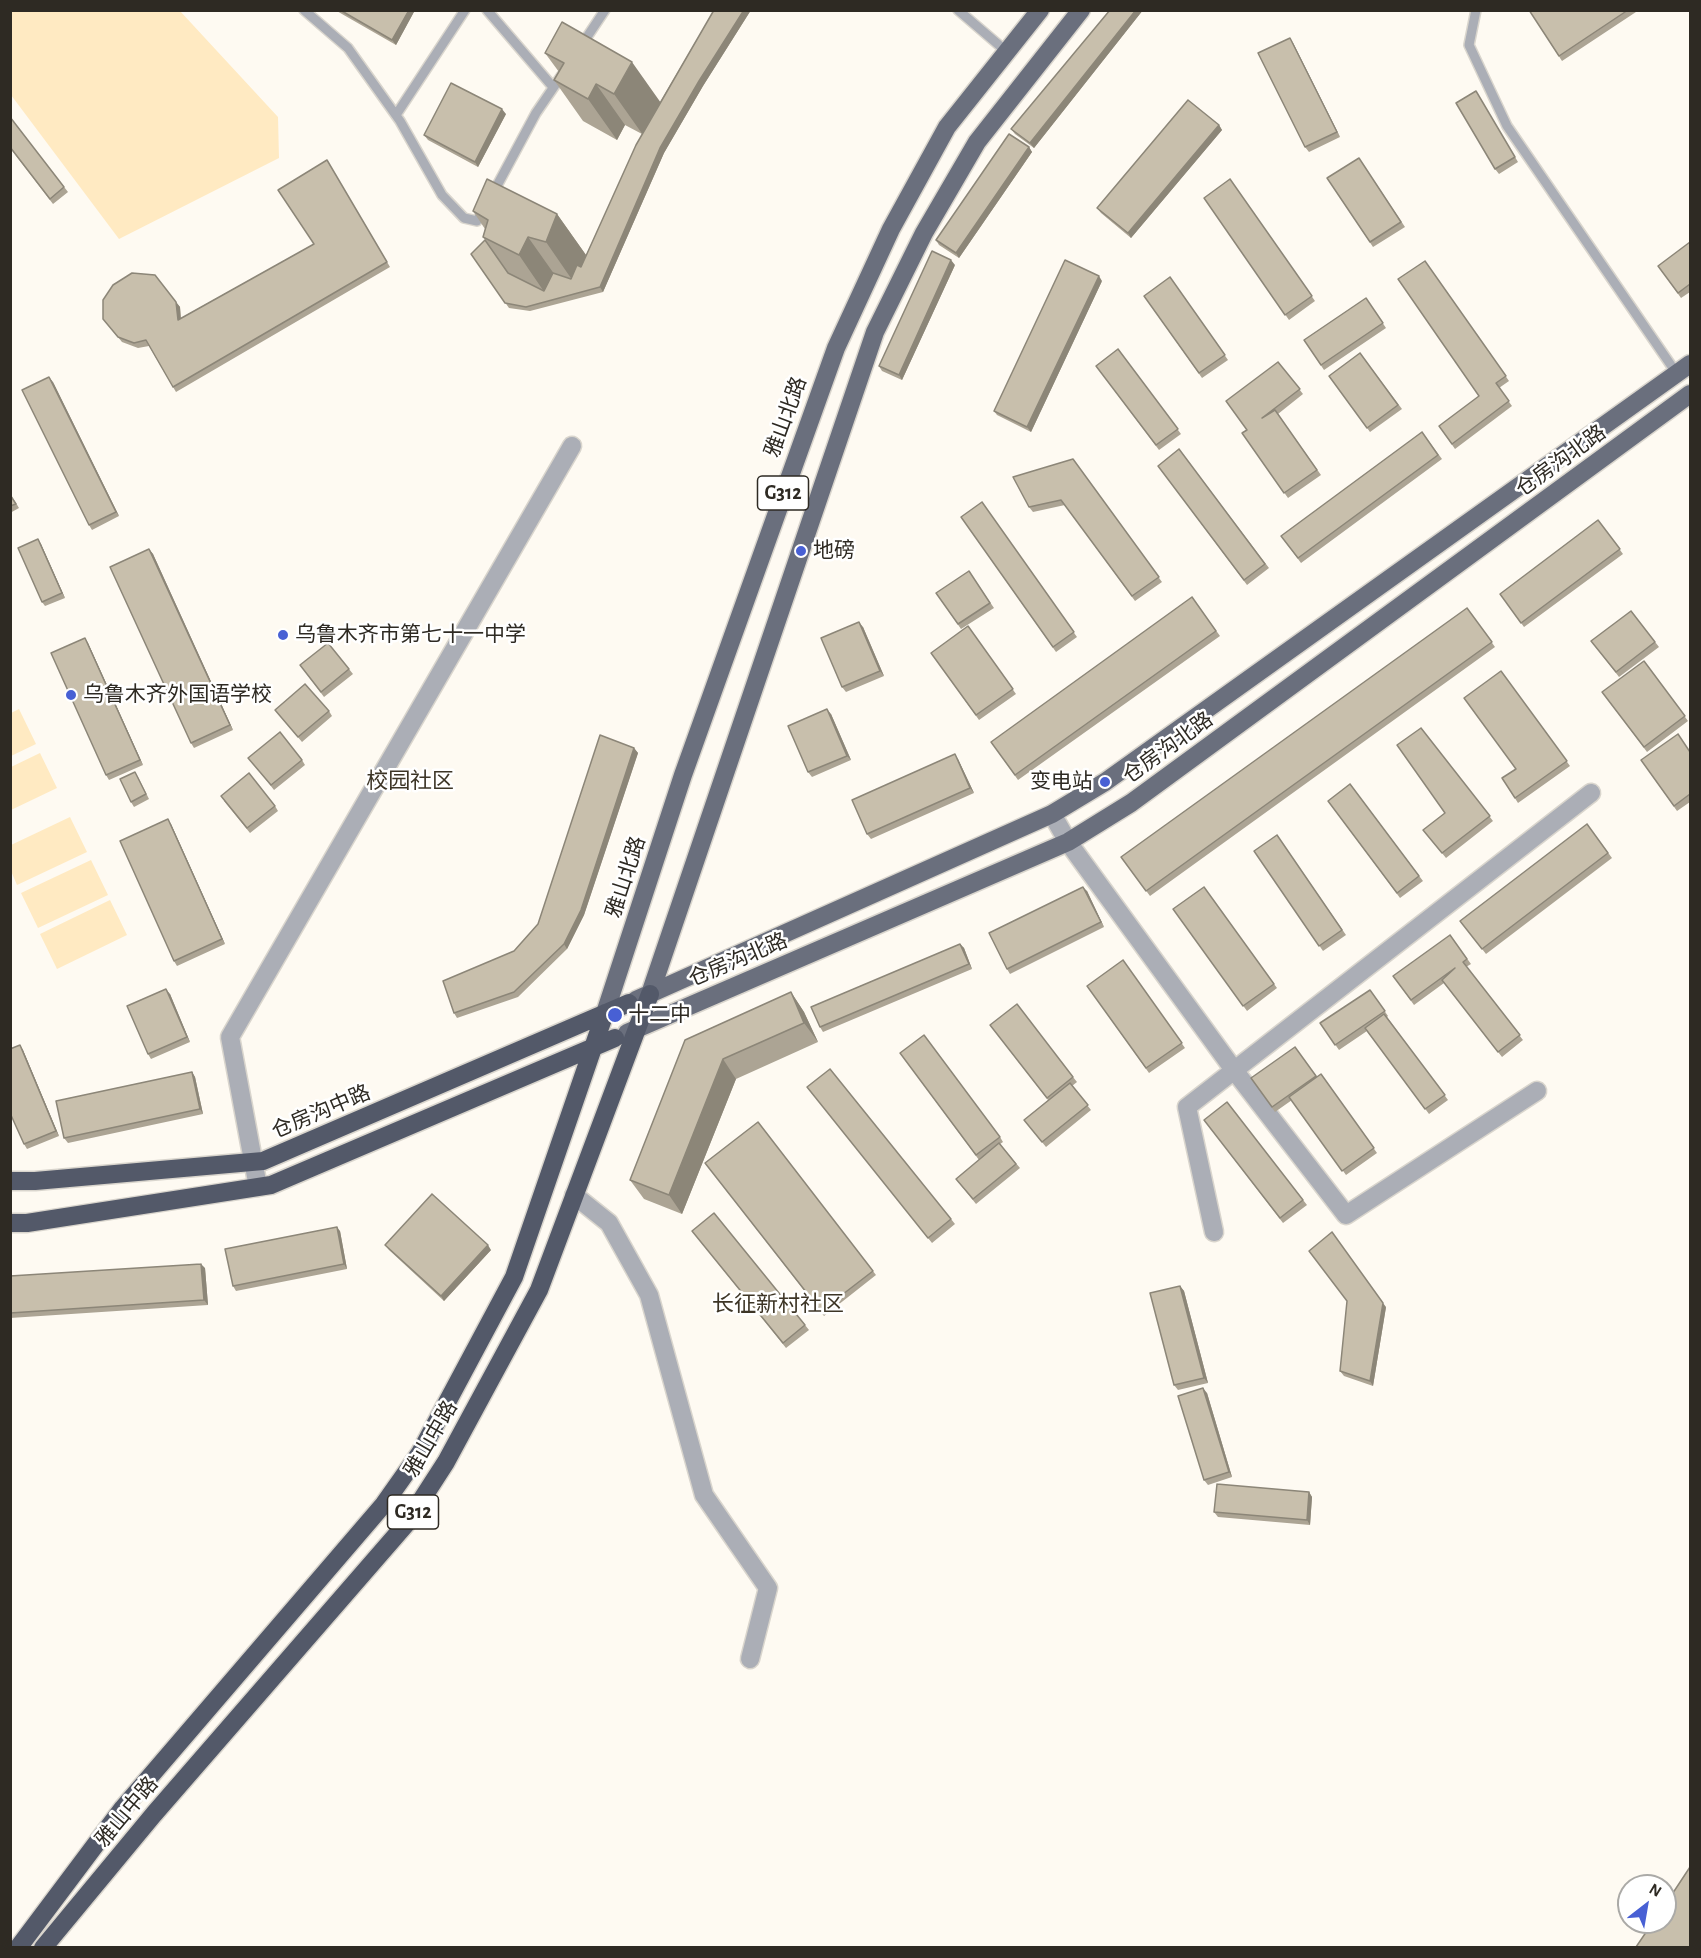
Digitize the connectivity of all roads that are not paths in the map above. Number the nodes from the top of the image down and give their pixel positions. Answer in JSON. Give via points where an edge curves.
{"nodes":[{"id":1,"x":303,"y":10,"type":"edge"},
{"id":2,"x":465,"y":10,"type":"edge"},
{"id":3,"x":487,"y":10,"type":"edge"},
{"id":4,"x":605,"y":10,"type":"edge"},
{"id":5,"x":958,"y":10,"type":"edge"},
{"id":6,"x":1040,"y":10,"type":"edge"},
{"id":7,"x":1081,"y":10,"type":"edge"},
{"id":8,"x":1476,"y":10,"type":"edge"},
{"id":9,"x":1007,"y":52,"type":"junction"},
{"id":10,"x":573,"y":58,"type":"edge"},
{"id":11,"x":566,"y":68,"type":"edge"},
{"id":12,"x":554,"y":87,"type":"junction"},
{"id":13,"x":396,"y":115,"type":"junction"},
{"id":14,"x":1684,"y":369,"type":"edge"},
{"id":15,"x":1690,"y":394,"type":"edge"},
{"id":16,"x":572,"y":446,"type":"dead end"},
{"id":17,"x":1591,"y":793,"type":"dead end"},
{"id":18,"x":1052,"y":814,"type":"junction"},
{"id":19,"x":1068,"y":842,"type":"junction"},
{"id":20,"x":650,"y":994,"type":"junction"},
{"id":21,"x":629,"y":1003,"type":"joint"},
{"id":22,"x":605,"y":1013,"type":"junction"},
{"id":23,"x":638,"y":1028,"type":"junction"},
{"id":24,"x":615,"y":1038,"type":"joint"},
{"id":25,"x":594,"y":1047,"type":"junction"},
{"id":26,"x":1234,"y":1070,"type":"junction"},
{"id":27,"x":1537,"y":1090,"type":"dead end"},
{"id":28,"x":254,"y":1163,"type":"junction"},
{"id":29,"x":10,"y":1181,"type":"edge"},
{"id":30,"x":258,"y":1188,"type":"junction"},
{"id":31,"x":574,"y":1195,"type":"junction"},
{"id":32,"x":10,"y":1223,"type":"edge"},
{"id":33,"x":1214,"y":1232,"type":"dead end"},
{"id":34,"x":750,"y":1659,"type":"dead end"},
{"id":35,"x":18,"y":1947,"type":"edge"},
{"id":36,"x":43,"y":1947,"type":"edge"}],
"edges":[{"from":1,"to":13,"type":"lane","via":[[348,48]]},
{"from":2,"to":13,"type":"lane"},
{"from":3,"to":12,"type":"lane"},
{"from":4,"to":10,"type":"lane"},
{"from":5,"to":9,"type":"lane"},
{"from":6,"to":9,"type":"main road","name":"雅山北路","number":"G312"},
{"from":7,"to":20,"type":"main road","number":"G312","via":[[977,142],[924,233],[875,332]]},
{"from":8,"to":14,"type":"lane","via":[[1469,45],[1507,126]]},
{"from":9,"to":22,"type":"main road","name":"雅山北路","number":"G312","via":[[947,127],[891,229],[836,348],[683,775]]},
{"from":11,"to":12,"type":"lane"},
{"from":12,"to":13,"type":"lane","via":[[477,221],[464,218],[442,195]]},
{"from":14,"to":18,"type":"main road","name":"仓房沟北路","via":[[1105,782]]},
{"from":15,"to":19,"type":"main road","name":"仓房沟北路","via":[[1131,803]]},
{"from":16,"to":28,"type":"street","via":[[230,1037]]},
{"from":17,"to":26,"type":"street"},
{"from":18,"to":19,"type":"street"},
{"from":18,"to":20,"type":"main road","name":"仓房沟北路"},
{"from":19,"to":23,"type":"main road","name":"仓房沟北路"},
{"from":19,"to":26,"type":"street"},
{"from":20,"to":21,"type":"main road","name":"仓房沟北路"},
{"from":20,"to":23,"type":"highway","name":"雅山中路","number":"G312"},
{"from":21,"to":22,"type":"highway","name":"仓房沟中路"},
{"from":22,"to":25,"type":"highway","name":"雅山中路","number":"G312"},
{"from":22,"to":28,"type":"highway","name":"仓房沟中路"},
{"from":23,"to":24,"type":"main road","name":"仓房沟北路"},
{"from":23,"to":31,"type":"highway","name":"雅山中路","number":"G312"},
{"from":24,"to":25,"type":"highway"},
{"from":25,"to":30,"type":"highway"},
{"from":25,"to":35,"type":"highway","name":"雅山中路","number":"G312","via":[[514,1277],[420,1453],[384,1504],[123,1808]]},
{"from":26,"to":27,"type":"street","via":[[1346,1215]]},
{"from":26,"to":33,"type":"street","via":[[1187,1107]]},
{"from":28,"to":29,"type":"highway","name":"仓房沟中路"},
{"from":28,"to":30,"type":"street"},
{"from":30,"to":32,"type":"highway"},
{"from":31,"to":34,"type":"street","via":[[609,1223],[649,1295],[704,1495],[768,1588]]},
{"from":31,"to":36,"type":"highway","name":"雅山中路","number":"G312","via":[[539,1290],[446,1462],[406,1524]]}]}
